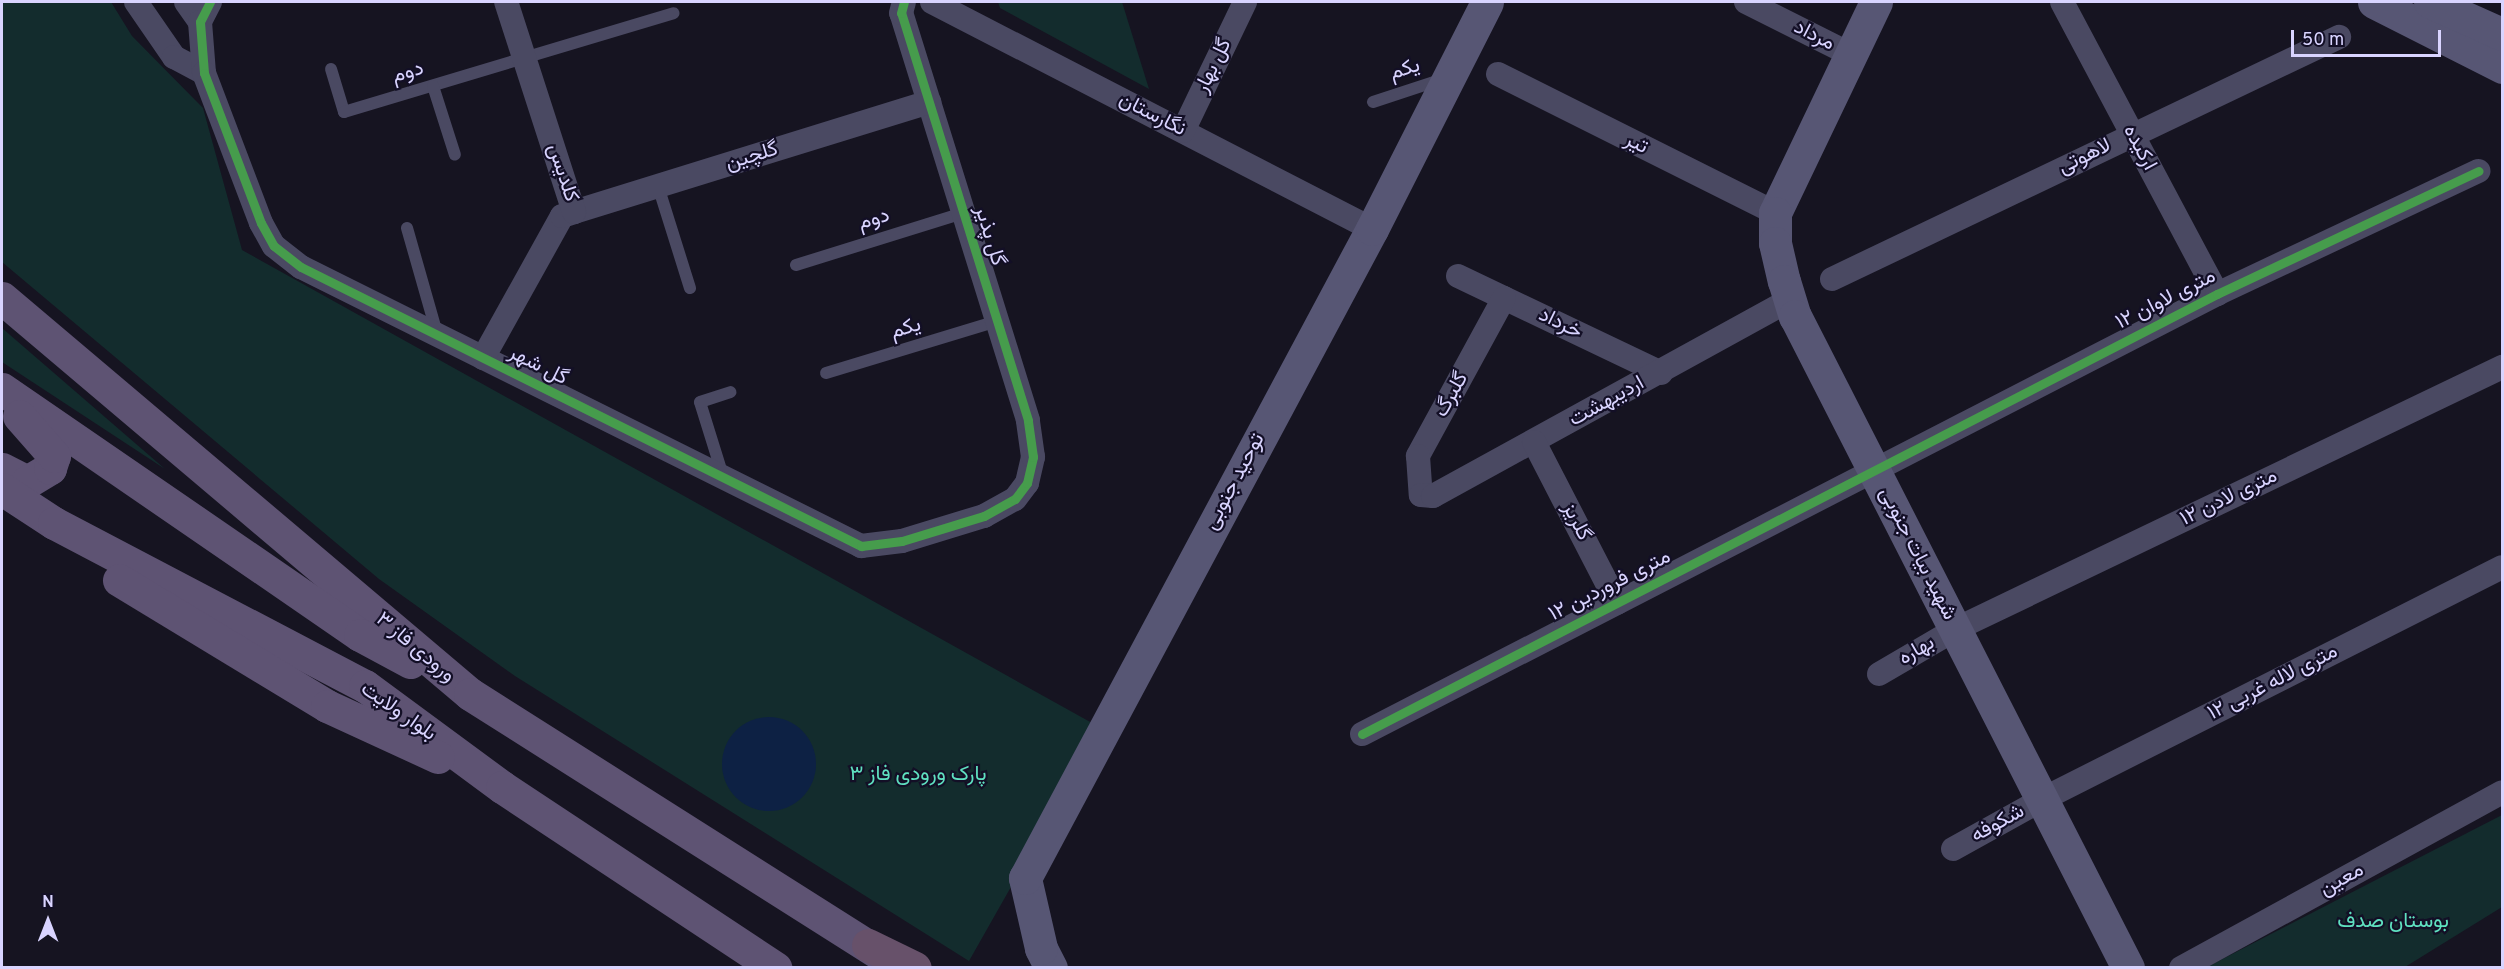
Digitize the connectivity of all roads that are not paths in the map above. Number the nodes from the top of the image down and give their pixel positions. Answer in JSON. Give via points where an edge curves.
{"nodes":[{"id":1,"x":136,"y":2,"type":"edge"},
{"id":2,"x":186,"y":2,"type":"edge"},
{"id":3,"x":506,"y":2,"type":"edge"},
{"id":4,"x":904,"y":2,"type":"edge"},
{"id":5,"x":932,"y":2,"type":"edge"},
{"id":6,"x":1245,"y":2,"type":"edge"},
{"id":7,"x":1487,"y":2,"type":"edge"},
{"id":8,"x":1746,"y":2,"type":"edge"},
{"id":9,"x":1875,"y":2,"type":"edge"},
{"id":10,"x":2062,"y":2,"type":"edge"},
{"id":11,"x":2374,"y":2,"type":"edge"},
{"id":12,"x":2430,"y":2,"type":"edge"},
{"id":13,"x":205,"y":12,"type":"edge"},
{"id":14,"x":673,"y":14,"type":"dead end"},
{"id":15,"x":2502,"y":34,"type":"edge"},
{"id":16,"x":2339,"y":37,"type":"dead end"},
{"id":17,"x":1850,"y":54,"type":"junction"},
{"id":18,"x":525,"y":60,"type":"junction"},
{"id":19,"x":2502,"y":66,"type":"edge"},
{"id":20,"x":332,"y":69,"type":"dead end"},
{"id":21,"x":204,"y":73,"type":"junction"},
{"id":22,"x":1498,"y":74,"type":"dead end"},
{"id":23,"x":1450,"y":76,"type":"junction"},
{"id":24,"x":433,"y":86,"type":"junction"},
{"id":25,"x":929,"y":102,"type":"junction"},
{"id":26,"x":1372,"y":102,"type":"dead end"},
{"id":27,"x":1183,"y":131,"type":"junction"},
{"id":28,"x":2132,"y":135,"type":"junction"},
{"id":29,"x":455,"y":156,"type":"dead end"},
{"id":30,"x":2478,"y":171,"type":"dead end"},
{"id":31,"x":658,"y":186,"type":"junction"},
{"id":32,"x":574,"y":212,"type":"junction"},
{"id":33,"x":963,"y":213,"type":"junction"},
{"id":34,"x":1775,"y":213,"type":"junction"},
{"id":35,"x":407,"y":228,"type":"dead end"},
{"id":36,"x":1372,"y":229,"type":"junction"},
{"id":37,"x":796,"y":265,"type":"dead end"},
{"id":38,"x":1458,"y":276,"type":"dead end"},
{"id":39,"x":1832,"y":279,"type":"dead end"},
{"id":40,"x":690,"y":288,"type":"dead end"},
{"id":41,"x":2217,"y":294,"type":"junction"},
{"id":42,"x":2,"y":298,"type":"edge"},
{"id":43,"x":1504,"y":298,"type":"junction"},
{"id":44,"x":1790,"y":300,"type":"junction"},
{"id":45,"x":997,"y":321,"type":"junction"},
{"id":46,"x":438,"y":336,"type":"junction"},
{"id":47,"x":483,"y":358,"type":"junction"},
{"id":48,"x":2502,"y":367,"type":"edge"},
{"id":49,"x":826,"y":373,"type":"dead end"},
{"id":50,"x":1661,"y":373,"type":"junction"},
{"id":51,"x":2,"y":389,"type":"edge"},
{"id":52,"x":730,"y":392,"type":"dead end"},
{"id":53,"x":2,"y":397,"type":"edge"},
{"id":54,"x":1534,"y":442,"type":"junction"},
{"id":55,"x":2,"y":469,"type":"edge"},
{"id":56,"x":1874,"y":471,"type":"junction"},
{"id":57,"x":724,"y":480,"type":"junction"},
{"id":58,"x":1027,"y":483,"type":"joint"},
{"id":59,"x":2,"y":489,"type":"edge"},
{"id":60,"x":1421,"y":495,"type":"joint"},
{"id":61,"x":2,"y":510,"type":"edge"},
{"id":62,"x":2502,"y":567,"type":"edge"},
{"id":63,"x":1617,"y":603,"type":"junction"},
{"id":64,"x":1956,"y":628,"type":"junction"},
{"id":65,"x":1879,"y":674,"type":"dead end"},
{"id":66,"x":470,"y":694,"type":"junction"},
{"id":67,"x":1362,"y":734,"type":"dead end"},
{"id":68,"x":502,"y":787,"type":"junction"},
{"id":69,"x":2502,"y":792,"type":"edge"},
{"id":70,"x":2043,"y":798,"type":"junction"},
{"id":71,"x":1953,"y":849,"type":"dead end"},
{"id":72,"x":868,"y":945,"type":"junction"},
{"id":73,"x":775,"y":968,"type":"edge"},
{"id":74,"x":901,"y":968,"type":"edge"},
{"id":75,"x":915,"y":968,"type":"edge"},
{"id":76,"x":1051,"y":968,"type":"edge"},
{"id":77,"x":2128,"y":968,"type":"edge"},
{"id":78,"x":2181,"y":968,"type":"edge"}],
"edges":[{"from":1,"to":21,"type":"street","via":[[174,57]]},
{"from":2,"to":13,"type":"street"},
{"from":3,"to":18,"type":"street","name":"کلدیس"},
{"from":4,"to":25,"type":"street","name":"گل پذیر","via":[[901,14]]},
{"from":5,"to":27,"type":"street","name":"نگارستان"},
{"from":6,"to":27,"type":"street","name":"گل بهار"},
{"from":7,"to":23,"type":"street","name":"توحید جنوبی"},
{"from":8,"to":17,"type":"street","name":"مرداد"},
{"from":9,"to":17,"type":"street","name":"شهید بیات جنوبی"},
{"from":10,"to":28,"type":"street","name":"ارکیده"},
{"from":11,"to":19,"type":"street"},
{"from":12,"to":15,"type":"street"},
{"from":13,"to":21,"type":"street","name":"گل شهر"},
{"from":14,"to":18,"type":"lane"},
{"from":16,"to":28,"type":"street","name":"لاهوتی"},
{"from":17,"to":34,"type":"street","name":"شهید بیات جنوبی"},
{"from":18,"to":24,"type":"lane","name":"دوم"},
{"from":18,"to":32,"type":"street","name":"کلدیس"},
{"from":20,"to":24,"type":"lane","name":"دوم","via":[[344,112]]},
{"from":21,"to":46,"type":"street","name":"گل شهر","via":[[261,223],[274,246],[300,267]]},
{"from":22,"to":34,"type":"street","name":"تیر"},
{"from":23,"to":26,"type":"lane","name":"یکم"},
{"from":23,"to":36,"type":"street","name":"توحید جنوبی"},
{"from":24,"to":29,"type":"lane"},
{"from":25,"to":31,"type":"street","name":"گلچین"},
{"from":25,"to":33,"type":"street","name":"گل پذیر"},
{"from":27,"to":36,"type":"street","name":"نگارستان"},
{"from":28,"to":39,"type":"street","name":"لاهوتی"},
{"from":28,"to":41,"type":"street","name":"ارکیده"},
{"from":30,"to":41,"type":"street","name":"۱۲ متری لاوان"},
{"from":31,"to":32,"type":"street","name":"گلچین"},
{"from":31,"to":40,"type":"lane"},
{"from":32,"to":47,"type":"street","name":"کلدیس","via":[[562,216]]},
{"from":33,"to":37,"type":"lane","name":"دوم"},
{"from":33,"to":45,"type":"street","name":"گل پذیر"},
{"from":34,"to":44,"type":"street","name":"شهید بیات جنوبی","via":[[1775,243]]},
{"from":35,"to":46,"type":"lane"},
{"from":36,"to":76,"type":"street","name":"توحید جنوبی","via":[[1025,878],[1041,948]]},
{"from":38,"to":43,"type":"street","name":"خرداد"},
{"from":41,"to":56,"type":"street","name":"۱۲ متری لاوان"},
{"from":42,"to":66,"type":"main road","name":"ورودی فاز ۳"},
{"from":43,"to":50,"type":"street","name":"خرداد"},
{"from":43,"to":60,"type":"street","name":"گلبرگ","via":[[1418,456]]},
{"from":44,"to":50,"type":"street","name":"اردیبهشت"},
{"from":44,"to":56,"type":"street","name":"شهید بیات جنوبی"},
{"from":45,"to":49,"type":"lane","name":"یکم"},
{"from":45,"to":58,"type":"street","name":"گل پذیر","via":[[1032,439]]},
{"from":46,"to":47,"type":"street","name":"گل شهر"},
{"from":47,"to":57,"type":"street","name":"گل شهر"},
{"from":48,"to":64,"type":"street","name":"۱۲ متری لادن"},
{"from":50,"to":54,"type":"street","name":"اردیبهشت"},
{"from":51,"to":66,"type":"main road","via":[[360,635]]},
{"from":52,"to":57,"type":"lane","via":[[700,402]]},
{"from":53,"to":55,"type":"main road","via":[[54,456],[50,468],[27,482]]},
{"from":54,"to":60,"type":"street","name":"اردیبهشت","via":[[1433,496]]},
{"from":54,"to":63,"type":"street","name":"گلریز"},
{"from":56,"to":63,"type":"street","name":"۱۲ متری فروردین"},
{"from":56,"to":64,"type":"street","name":"شهید بیات جنوبی"},
{"from":57,"to":58,"type":"street","name":"گل شهر","via":[[861,546],[902,541],[984,516],[1015,499]]},
{"from":59,"to":68,"type":"main road","name":"بلوار ولایت","via":[[54,523],[365,686]]},
{"from":61,"to":68,"type":"main road","via":[[327,706]]},
{"from":62,"to":70,"type":"street","name":"۱۲ متری لاله غربی"},
{"from":63,"to":67,"type":"street","name":"۱۲ متری فروردین"},
{"from":64,"to":65,"type":"street","name":"بهاره"},
{"from":64,"to":70,"type":"street","name":"شهید بیات جنوبی"},
{"from":66,"to":72,"type":"main road","name":"ورودی فاز ۳"},
{"from":68,"to":73,"type":"main road","name":"بلوار ولایت"},
{"from":69,"to":78,"type":"street","name":"معین"},
{"from":70,"to":71,"type":"street","name":"شکوفه"},
{"from":70,"to":77,"type":"street","name":"شهید بیات جنوبی"},
{"from":72,"to":74,"type":"main road"},
{"from":72,"to":75,"type":"highway"}]}
